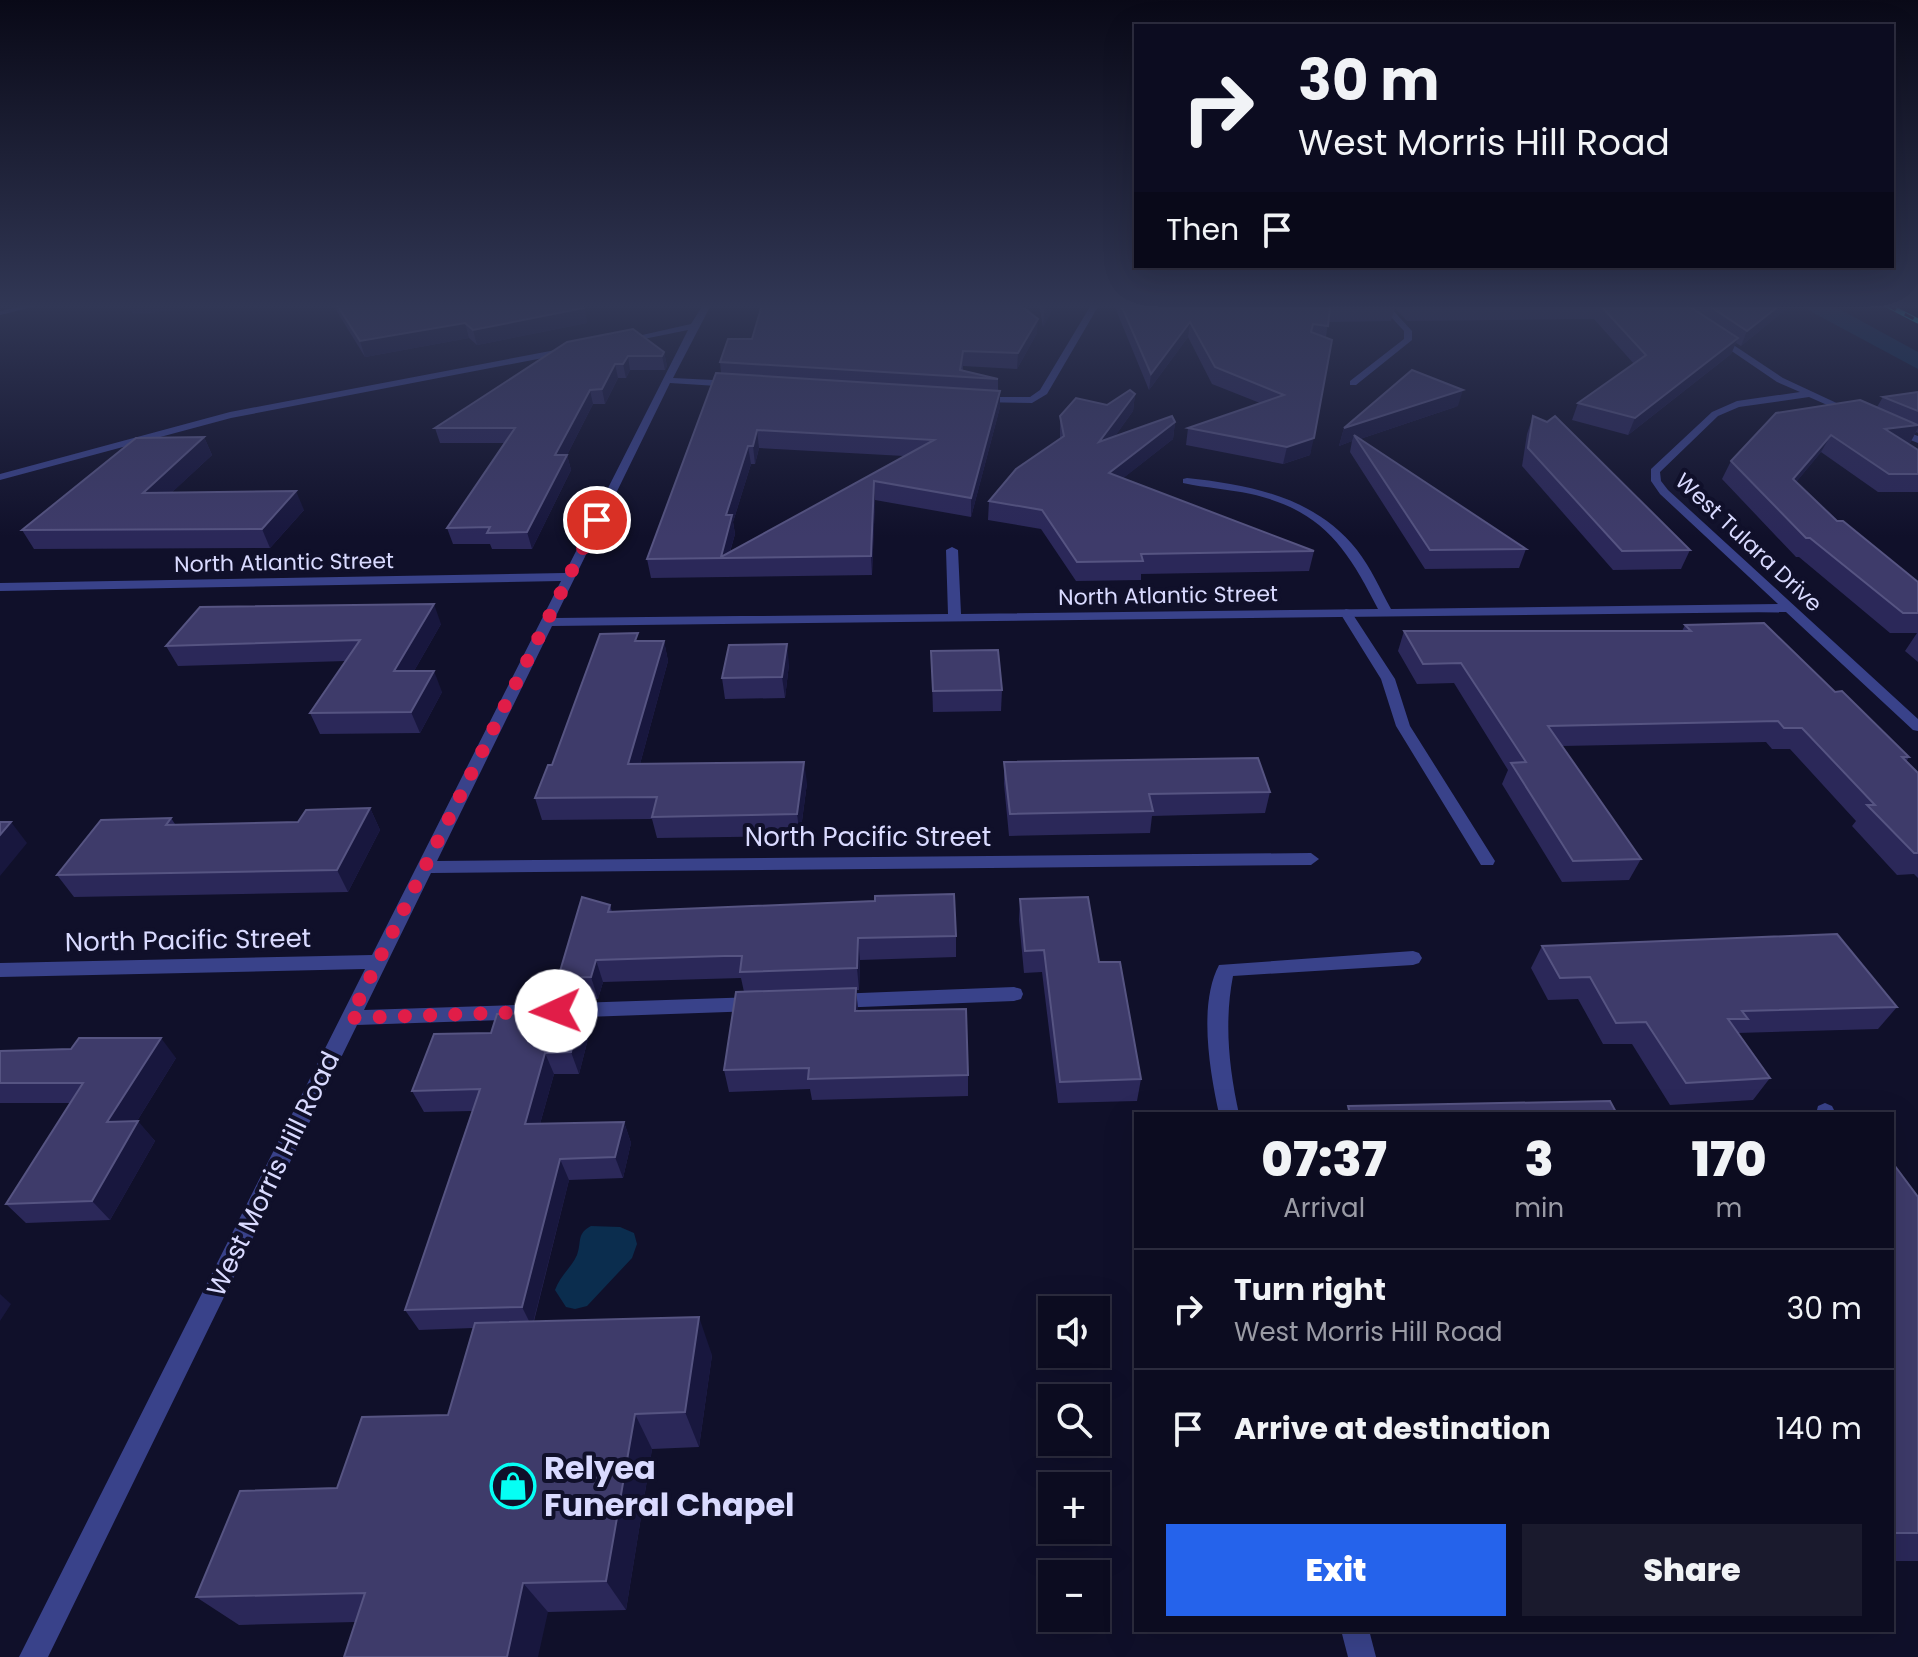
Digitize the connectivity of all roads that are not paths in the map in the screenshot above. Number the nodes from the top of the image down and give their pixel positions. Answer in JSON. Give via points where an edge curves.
{"nodes":[{"id":1,"x":401,"y":382,"type":"edge"},
{"id":2,"x":666,"y":382,"type":"edge"},
{"id":3,"x":703,"y":382,"type":"edge"},
{"id":4,"x":1050,"y":382,"type":"edge"},
{"id":5,"x":1785,"y":382,"type":"edge"},
{"id":6,"x":745,"y":385,"type":"edge"},
{"id":7,"x":1808,"y":394,"type":"junction"},
{"id":8,"x":963,"y":399,"type":"edge"},
{"id":9,"x":1863,"y":417,"type":"edge"},
{"id":10,"x":1877,"y":423,"type":"edge"},
{"id":11,"x":1918,"y":440,"type":"edge"},
{"id":12,"x":0,"y":477,"type":"edge"},
{"id":13,"x":1187,"y":481,"type":"dead end"},
{"id":14,"x":952,"y":550,"type":"dead end"},
{"id":15,"x":569,"y":577,"type":"junction"},
{"id":16,"x":0,"y":587,"type":"edge"},
{"id":17,"x":1789,"y":608,"type":"junction"},
{"id":18,"x":1346,"y":613,"type":"junction"},
{"id":19,"x":1387,"y":613,"type":"junction"},
{"id":20,"x":955,"y":618,"type":"junction"},
{"id":21,"x":547,"y":622,"type":"junction"},
{"id":22,"x":1918,"y":727,"type":"edge"},
{"id":23,"x":1311,"y":859,"type":"dead end"},
{"id":24,"x":1487,"y":861,"type":"dead end"},
{"id":25,"x":425,"y":867,"type":"junction"},
{"id":26,"x":1413,"y":958,"type":"dead end"},
{"id":27,"x":378,"y":962,"type":"junction"},
{"id":28,"x":0,"y":970,"type":"edge"},
{"id":29,"x":1014,"y":994,"type":"dead end"},
{"id":30,"x":810,"y":1002,"type":"edge"},
{"id":31,"x":779,"y":1003,"type":"edge"},
{"id":32,"x":350,"y":1018,"type":"junction"},
{"id":33,"x":1229,"y":1112,"type":"edge"},
{"id":34,"x":1356,"y":1632,"type":"edge"},
{"id":35,"x":33,"y":1657,"type":"edge"},
{"id":36,"x":1362,"y":1657,"type":"edge"}],
"edges":[{"from":1,"to":12,"type":"street","via":[[230,415]]},
{"from":2,"to":15,"type":"street","name":"West Morris Hill Road"},
{"from":3,"to":6,"type":"street"},
{"from":4,"to":8,"type":"street","via":[[1032,400]]},
{"from":5,"to":7,"type":"street"},
{"from":7,"to":9,"type":"street"},
{"from":7,"to":17,"type":"street","name":"West Tulara Drive","via":[[1737,404],[1715,414],[1655,471],[1664,492]]},
{"from":10,"to":11,"type":"street"},
{"from":13,"to":19,"type":"street","via":[[1247,487],[1294,504],[1329,526],[1353,553]]},
{"from":14,"to":20,"type":"street"},
{"from":15,"to":16,"type":"street","name":"North Atlantic Street"},
{"from":15,"to":21,"type":"street","name":"West Morris Hill Road"},
{"from":17,"to":19,"type":"street","name":"North Atlantic Street"},
{"from":17,"to":22,"type":"street","name":"West Tulara Drive"},
{"from":18,"to":19,"type":"street","name":"North Atlantic Street"},
{"from":18,"to":20,"type":"street","name":"North Atlantic Street"},
{"from":18,"to":24,"type":"street","via":[[1388,679],[1403,726]]},
{"from":20,"to":21,"type":"street","name":"North Atlantic Street"},
{"from":21,"to":25,"type":"street","name":"West Morris Hill Road"},
{"from":23,"to":25,"type":"street","name":"North Pacific Street"},
{"from":25,"to":27,"type":"street","name":"West Morris Hill Road"},
{"from":26,"to":33,"type":"street","via":[[1225,970],[1216,1005]]},
{"from":27,"to":28,"type":"street","name":"North Pacific Street"},
{"from":27,"to":32,"type":"street","name":"West Morris Hill Road"},
{"from":29,"to":30,"type":"street"},
{"from":31,"to":32,"type":"street"},
{"from":32,"to":35,"type":"street","name":"West Morris Hill Road"},
{"from":34,"to":36,"type":"street"}]}
